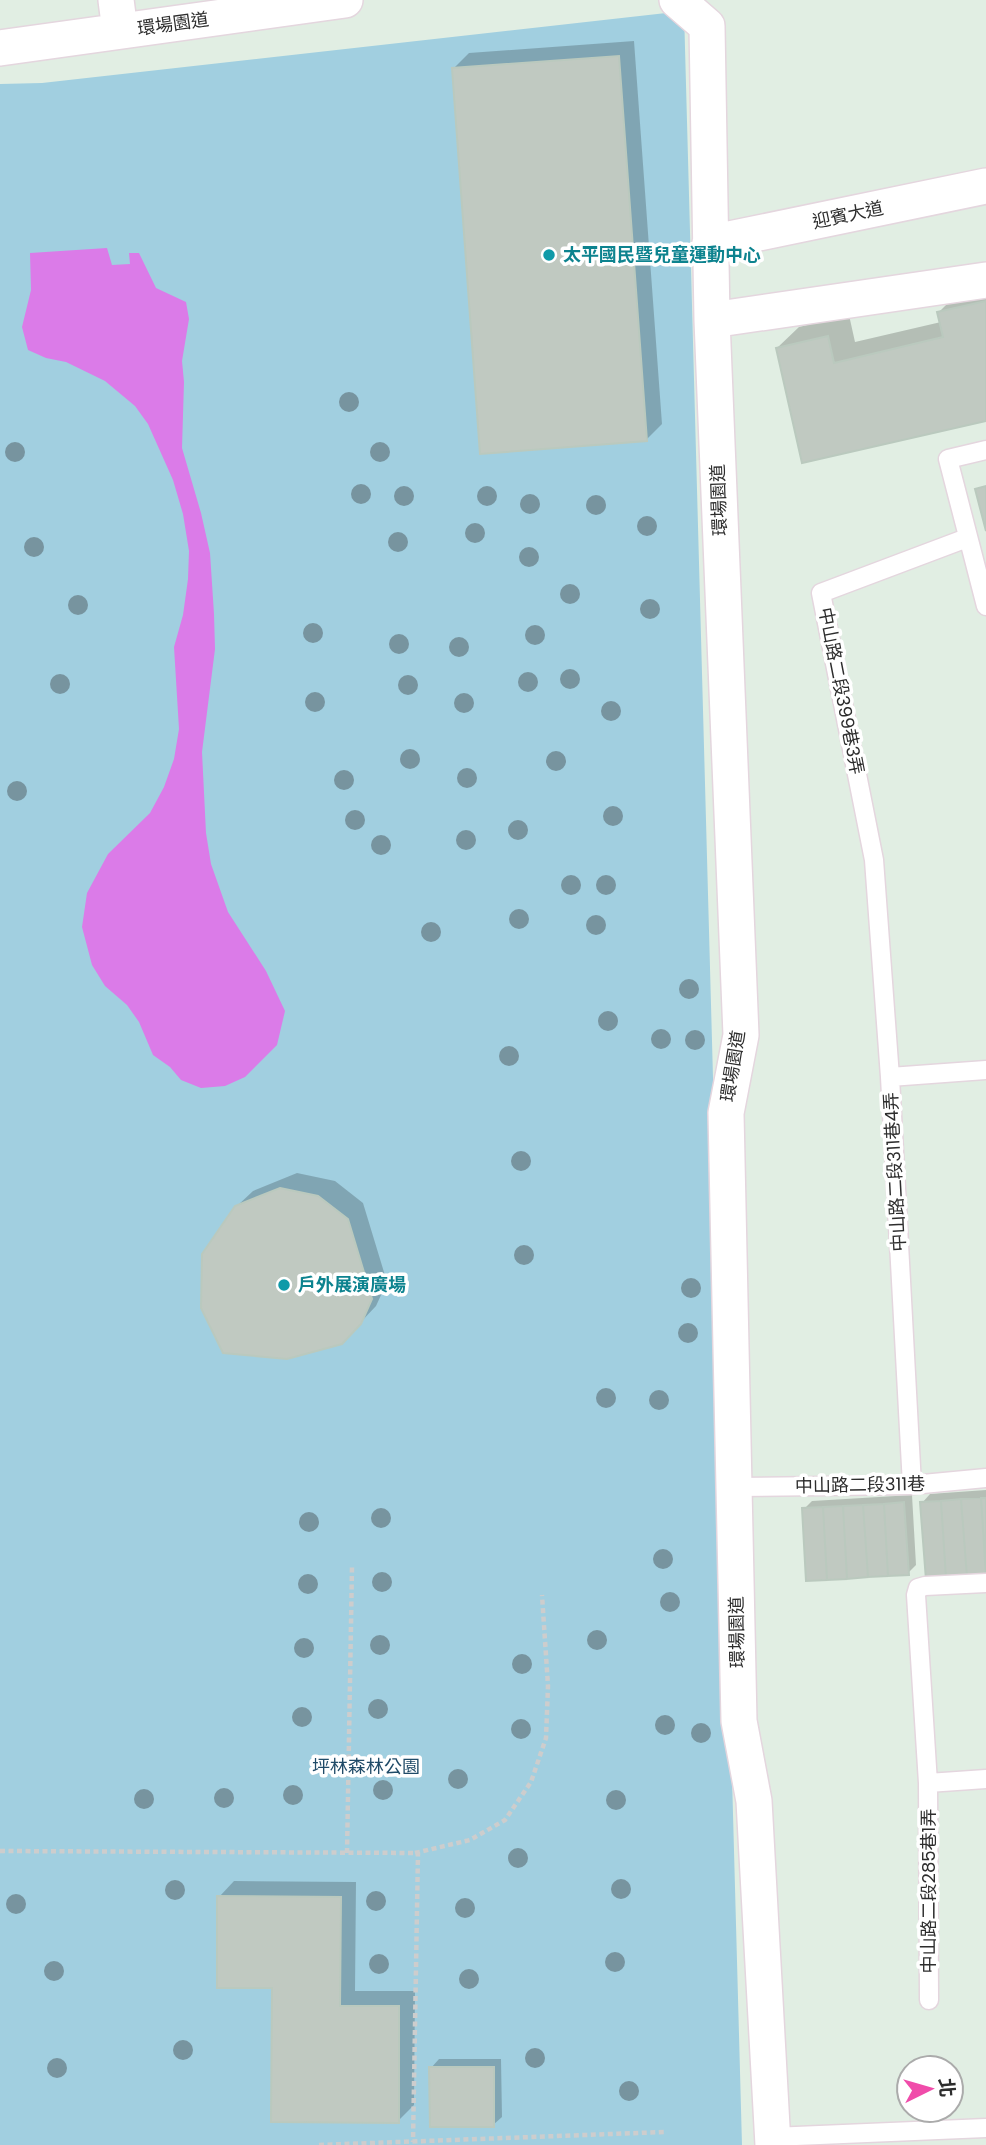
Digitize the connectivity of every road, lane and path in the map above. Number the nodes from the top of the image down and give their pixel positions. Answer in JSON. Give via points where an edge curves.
{"nodes":[{"id":1,"x":345,"y":0,"type":"edge"},
{"id":2,"x":677,"y":0,"type":"edge"},
{"id":3,"x":118,"y":16,"type":"edge"},
{"id":4,"x":0,"y":48,"type":"edge"},
{"id":5,"x":986,"y":186,"type":"edge"},
{"id":6,"x":710,"y":243,"type":"junction"},
{"id":7,"x":986,"y":280,"type":"edge"},
{"id":8,"x":712,"y":320,"type":"junction"},
{"id":9,"x":986,"y":450,"type":"edge"},
{"id":10,"x":967,"y":538,"type":"junction"},
{"id":11,"x":986,"y":606,"type":"edge"},
{"id":12,"x":874,"y":860,"type":"joint"},
{"id":13,"x":986,"y":1070,"type":"edge"},
{"id":14,"x":890,"y":1077,"type":"junction"},
{"id":15,"x":986,"y":1478,"type":"edge"},
{"id":16,"x":912,"y":1485,"type":"junction"},
{"id":17,"x":734,"y":1487,"type":"junction"},
{"id":18,"x":352,"y":1567,"type":"dead end"},
{"id":19,"x":986,"y":1583,"type":"edge"},
{"id":20,"x":542,"y":1595,"type":"dead end"},
{"id":21,"x":986,"y":1779,"type":"edge"},
{"id":22,"x":928,"y":1783,"type":"junction"},
{"id":23,"x":0,"y":1851,"type":"edge"},
{"id":24,"x":347,"y":1853,"type":"junction"},
{"id":25,"x":418,"y":1853,"type":"junction"},
{"id":26,"x":929,"y":2000,"type":"dead end"},
{"id":27,"x":986,"y":2128,"type":"edge"},
{"id":28,"x":664,"y":2132,"type":"dead end"},
{"id":29,"x":413,"y":2141,"type":"junction"},
{"id":30,"x":773,"y":2141,"type":"edge"},
{"id":31,"x":468,"y":2142,"type":"edge"},
{"id":32,"x":319,"y":2145,"type":"edge"}],
"edges":[{"from":1,"to":3,"type":"street","name":"環場園道"},
{"from":2,"to":6,"type":"street","name":"環場園道","via":[[707,26]]},
{"from":3,"to":4,"type":"street","name":"環場園道"},
{"from":5,"to":6,"type":"street","name":"迎賓大道"},
{"from":6,"to":8,"type":"street","name":"環場園道"},
{"from":7,"to":8,"type":"street"},
{"from":8,"to":17,"type":"street","name":"環場園道","via":[[741,1035],[726,1113]]},
{"from":9,"to":10,"type":"lane","via":[[948,459]]},
{"from":10,"to":11,"type":"lane"},
{"from":10,"to":12,"type":"lane","name":"中山路二段399巷3弄","via":[[821,593]]},
{"from":12,"to":14,"type":"lane","name":"中山路二段311巷4弄"},
{"from":13,"to":14,"type":"lane"},
{"from":14,"to":16,"type":"lane","name":"中山路二段311巷4弄"},
{"from":15,"to":16,"type":"lane","name":"中山路二段311巷"},
{"from":16,"to":17,"type":"lane","name":"中山路二段311巷"},
{"from":17,"to":30,"type":"street","name":"環場園道","via":[[739,1721],[754,1801]]},
{"from":18,"to":24,"type":"path"},
{"from":19,"to":22,"type":"lane","name":"中山路二段285巷1弄","via":[[918,1588]]},
{"from":20,"to":25,"type":"path","via":[[546,1738],[531,1782],[505,1820],[470,1840]]},
{"from":21,"to":22,"type":"lane"},
{"from":22,"to":26,"type":"lane","name":"中山路二段285巷1弄"},
{"from":23,"to":24,"type":"path"},
{"from":24,"to":25,"type":"path"},
{"from":25,"to":29,"type":"path"},
{"from":27,"to":30,"type":"lane"},
{"from":28,"to":31,"type":"path"},
{"from":29,"to":31,"type":"path"},
{"from":29,"to":32,"type":"path"}]}
